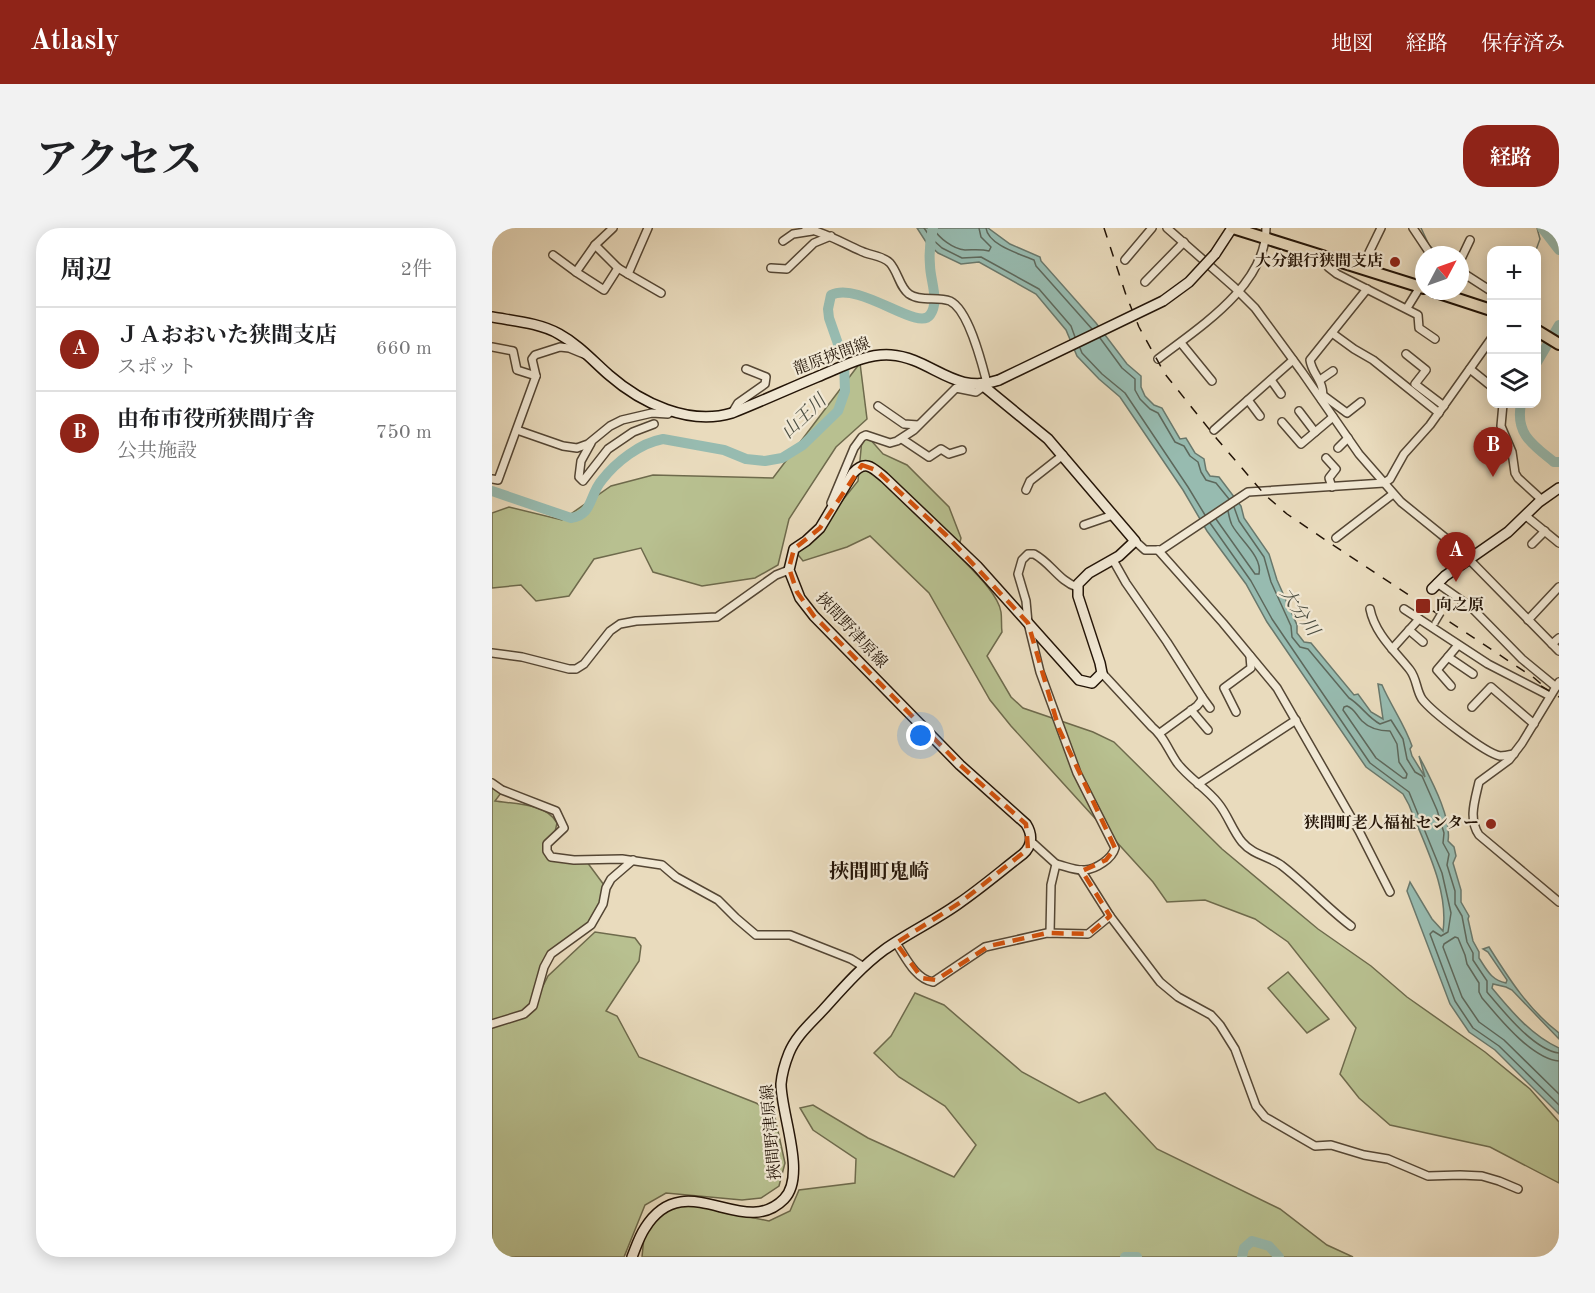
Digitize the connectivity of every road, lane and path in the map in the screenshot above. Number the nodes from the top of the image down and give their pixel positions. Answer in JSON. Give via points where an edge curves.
{"nodes":[{"id":1,"x":611,"y":228,"type":"edge"},
{"id":2,"x":648,"y":228,"type":"edge"},
{"id":3,"x":806,"y":228,"type":"edge"},
{"id":4,"x":1152,"y":228,"type":"edge"},
{"id":5,"x":1167,"y":228,"type":"edge"},
{"id":6,"x":1232,"y":228,"type":"edge"},
{"id":7,"x":1381,"y":228,"type":"edge"},
{"id":8,"x":1413,"y":228,"type":"edge"},
{"id":9,"x":815,"y":230,"type":"junction"},
{"id":10,"x":1265,"y":234,"type":"edge"},
{"id":11,"x":831,"y":236,"type":"junction"},
{"id":12,"x":1470,"y":240,"type":"dead end"},
{"id":13,"x":783,"y":241,"type":"dead end"},
{"id":14,"x":1184,"y":242,"type":"junction"},
{"id":15,"x":595,"y":244,"type":"junction"},
{"id":16,"x":1425,"y":246,"type":"edge"},
{"id":17,"x":1467,"y":246,"type":"edge"},
{"id":18,"x":553,"y":255,"type":"dead end"},
{"id":19,"x":1327,"y":259,"type":"junction"},
{"id":20,"x":1125,"y":260,"type":"dead end"},
{"id":21,"x":618,"y":268,"type":"junction"},
{"id":22,"x":771,"y":268,"type":"dead end"},
{"id":23,"x":1361,"y":269,"type":"junction"},
{"id":24,"x":576,"y":272,"type":"junction"},
{"id":25,"x":628,"y":274,"type":"junction"},
{"id":26,"x":1469,"y":276,"type":"edge"},
{"id":27,"x":1145,"y":282,"type":"dead end"},
{"id":28,"x":1487,"y":285,"type":"edge"},
{"id":29,"x":1415,"y":286,"type":"edge"},
{"id":30,"x":1367,"y":289,"type":"junction"},
{"id":31,"x":1238,"y":291,"type":"junction"},
{"id":32,"x":661,"y":293,"type":"dead end"},
{"id":33,"x":1415,"y":297,"type":"edge"},
{"id":34,"x":1462,"y":300,"type":"edge"},
{"id":35,"x":1407,"y":308,"type":"junction"},
{"id":36,"x":1487,"y":308,"type":"edge"},
{"id":37,"x":492,"y":317,"type":"edge"},
{"id":38,"x":1332,"y":333,"type":"junction"},
{"id":39,"x":1541,"y":333,"type":"edge"},
{"id":40,"x":1435,"y":339,"type":"dead end"},
{"id":41,"x":1181,"y":343,"type":"junction"},
{"id":42,"x":1559,"y":344,"type":"edge"},
{"id":43,"x":1487,"y":345,"type":"edge"},
{"id":44,"x":492,"y":347,"type":"edge"},
{"id":45,"x":1406,"y":354,"type":"dead end"},
{"id":46,"x":588,"y":355,"type":"junction"},
{"id":47,"x":1158,"y":359,"type":"dead end"},
{"id":48,"x":1293,"y":360,"type":"junction"},
{"id":49,"x":746,"y":369,"type":"dead end"},
{"id":50,"x":1470,"y":369,"type":"junction"},
{"id":51,"x":1333,"y":371,"type":"dead end"},
{"id":52,"x":536,"y":376,"type":"junction"},
{"id":53,"x":1271,"y":380,"type":"junction"},
{"id":54,"x":1320,"y":380,"type":"junction"},
{"id":55,"x":1212,"y":381,"type":"dead end"},
{"id":56,"x":1487,"y":383,"type":"edge"},
{"id":57,"x":984,"y":385,"type":"junction"},
{"id":58,"x":1281,"y":394,"type":"dead end"},
{"id":59,"x":1323,"y":398,"type":"junction"},
{"id":60,"x":1248,"y":400,"type":"junction"},
{"id":61,"x":1361,"y":402,"type":"dead end"},
{"id":62,"x":878,"y":406,"type":"dead end"},
{"id":63,"x":1444,"y":406,"type":"junction"},
{"id":64,"x":1502,"y":408,"type":"edge"},
{"id":65,"x":671,"y":411,"type":"junction"},
{"id":66,"x":1299,"y":411,"type":"dead end"},
{"id":67,"x":732,"y":413,"type":"junction"},
{"id":68,"x":1439,"y":413,"type":"junction"},
{"id":69,"x":1260,"y":416,"type":"dead end"},
{"id":70,"x":1333,"y":417,"type":"junction"},
{"id":71,"x":1282,"y":422,"type":"dead end"},
{"id":72,"x":654,"y":424,"type":"dead end"},
{"id":73,"x":918,"y":425,"type":"junction"},
{"id":74,"x":517,"y":430,"type":"junction"},
{"id":75,"x":1214,"y":430,"type":"dead end"},
{"id":76,"x":1315,"y":432,"type":"junction"},
{"id":77,"x":1348,"y":438,"type":"junction"},
{"id":78,"x":902,"y":439,"type":"junction"},
{"id":79,"x":591,"y":443,"type":"junction"},
{"id":80,"x":1338,"y":448,"type":"dead end"},
{"id":81,"x":962,"y":450,"type":"dead end"},
{"id":82,"x":1062,"y":455,"type":"junction"},
{"id":83,"x":1326,"y":458,"type":"dead end"},
{"id":84,"x":492,"y":479,"type":"edge"},
{"id":85,"x":1384,"y":483,"type":"junction"},
{"id":86,"x":1332,"y":487,"type":"junction"},
{"id":87,"x":1559,"y":488,"type":"edge"},
{"id":88,"x":1026,"y":490,"type":"dead end"},
{"id":89,"x":1393,"y":494,"type":"junction"},
{"id":90,"x":1542,"y":500,"type":"junction"},
{"id":91,"x":1113,"y":515,"type":"junction"},
{"id":92,"x":1526,"y":516,"type":"junction"},
{"id":93,"x":822,"y":525,"type":"junction"},
{"id":94,"x":1084,"y":525,"type":"dead end"},
{"id":95,"x":1545,"y":531,"type":"junction"},
{"id":96,"x":1336,"y":538,"type":"dead end"},
{"id":97,"x":1135,"y":541,"type":"junction"},
{"id":98,"x":1559,"y":543,"type":"edge"},
{"id":99,"x":1532,"y":544,"type":"dead end"},
{"id":100,"x":1158,"y":550,"type":"junction"},
{"id":101,"x":1113,"y":560,"type":"junction"},
{"id":102,"x":1469,"y":560,"type":"junction"},
{"id":103,"x":789,"y":570,"type":"junction"},
{"id":104,"x":1434,"y":586,"type":"joint"},
{"id":105,"x":1077,"y":587,"type":"junction"},
{"id":106,"x":1559,"y":587,"type":"edge"},
{"id":107,"x":1370,"y":609,"type":"dead end"},
{"id":108,"x":1404,"y":609,"type":"dead end"},
{"id":109,"x":1441,"y":613,"type":"dead end"},
{"id":110,"x":1419,"y":619,"type":"junction"},
{"id":111,"x":1528,"y":620,"type":"junction"},
{"id":112,"x":1028,"y":623,"type":"junction"},
{"id":113,"x":1435,"y":623,"type":"dead end"},
{"id":114,"x":1409,"y":630,"type":"junction"},
{"id":115,"x":1559,"y":638,"type":"edge"},
{"id":116,"x":1424,"y":642,"type":"dead end"},
{"id":117,"x":1552,"y":644,"type":"junction"},
{"id":118,"x":1458,"y":645,"type":"junction"},
{"id":119,"x":1392,"y":649,"type":"junction"},
{"id":120,"x":1559,"y":651,"type":"edge"},
{"id":121,"x":492,"y":653,"type":"edge"},
{"id":122,"x":1250,"y":656,"type":"junction"},
{"id":123,"x":1448,"y":657,"type":"junction"},
{"id":124,"x":1102,"y":674,"type":"junction"},
{"id":125,"x":1473,"y":674,"type":"dead end"},
{"id":126,"x":1557,"y":684,"type":"edge"},
{"id":127,"x":1451,"y":686,"type":"dead end"},
{"id":128,"x":1550,"y":696,"type":"junction"},
{"id":129,"x":1202,"y":697,"type":"junction"},
{"id":130,"x":1210,"y":708,"type":"dead end"},
{"id":131,"x":1472,"y":708,"type":"dead end"},
{"id":132,"x":1191,"y":710,"type":"junction"},
{"id":133,"x":1236,"y":712,"type":"dead end"},
{"id":134,"x":1296,"y":720,"type":"junction"},
{"id":135,"x":1534,"y":724,"type":"junction"},
{"id":136,"x":1208,"y":730,"type":"dead end"},
{"id":137,"x":1160,"y":733,"type":"junction"},
{"id":138,"x":1514,"y":754,"type":"junction"},
{"id":139,"x":492,"y":783,"type":"edge"},
{"id":140,"x":1198,"y":784,"type":"junction"},
{"id":141,"x":1030,"y":843,"type":"junction"},
{"id":142,"x":633,"y":860,"type":"junction"},
{"id":143,"x":1056,"y":864,"type":"junction"},
{"id":144,"x":1081,"y":870,"type":"junction"},
{"id":145,"x":1390,"y":892,"type":"dead end"},
{"id":146,"x":1559,"y":902,"type":"edge"},
{"id":147,"x":1110,"y":916,"type":"junction"},
{"id":148,"x":1351,"y":926,"type":"dead end"},
{"id":149,"x":1050,"y":933,"type":"junction"},
{"id":150,"x":896,"y":942,"type":"junction"},
{"id":151,"x":864,"y":967,"type":"junction"},
{"id":152,"x":492,"y":1023,"type":"edge"},
{"id":153,"x":1518,"y":1189,"type":"dead end"},
{"id":154,"x":632,"y":1257,"type":"edge"}],
"edges":[{"from":1,"to":15,"type":"street"},
{"from":2,"to":25,"type":"street"},
{"from":3,"to":9,"type":"street"},
{"from":4,"to":20,"type":"street"},
{"from":5,"to":14,"type":"street"},
{"from":6,"to":10,"type":"highway"},
{"from":6,"to":57,"type":"main road","name":"龍原挾間線","bridge":true,"via":[[1189,282],[1163,301]]},
{"from":7,"to":23,"type":"street"},
{"from":8,"to":16,"type":"street"},
{"from":9,"to":11,"type":"street"},
{"from":9,"to":13,"type":"street","via":[[793,234]]},
{"from":10,"to":19,"type":"highway"},
{"from":10,"to":31,"type":"street","via":[[1254,270]]},
{"from":11,"to":22,"type":"street","via":[[814,243],[787,269]]},
{"from":11,"to":57,"type":"street","via":[[886,260],[908,294],[954,304],[974,341]]},
{"from":12,"to":17,"type":"street"},
{"from":14,"to":27,"type":"street"},
{"from":14,"to":31,"type":"street"},
{"from":15,"to":21,"type":"street"},
{"from":15,"to":24,"type":"street"},
{"from":18,"to":24,"type":"street"},
{"from":19,"to":23,"type":"highway"},
{"from":19,"to":30,"type":"street","via":[[1328,267],[1337,274]]},
{"from":21,"to":24,"type":"street","via":[[604,290]]},
{"from":21,"to":25,"type":"street"},
{"from":23,"to":29,"type":"highway"},
{"from":25,"to":32,"type":"street"},
{"from":26,"to":28,"type":"street"},
{"from":30,"to":35,"type":"street"},
{"from":30,"to":38,"type":"street"},
{"from":31,"to":41,"type":"street"},
{"from":31,"to":48,"type":"street"},
{"from":33,"to":35,"type":"street"},
{"from":34,"to":36,"type":"highway"},
{"from":35,"to":40,"type":"street","via":[[1418,315],[1419,328]]},
{"from":37,"to":46,"type":"main road","name":"龍原挾間線","via":[[551,330]]},
{"from":38,"to":54,"type":"street","via":[[1310,360]]},
{"from":38,"to":68,"type":"street"},
{"from":39,"to":42,"type":"highway"},
{"from":41,"to":47,"type":"street"},
{"from":41,"to":55,"type":"street"},
{"from":43,"to":50,"type":"street"},
{"from":44,"to":52,"type":"street","via":[[513,351],[518,370]]},
{"from":45,"to":63,"type":"street","via":[[1426,370],[1415,384]]},
{"from":46,"to":52,"type":"street","via":[[563,346],[535,355],[532,359]]},
{"from":46,"to":65,"type":"main road","name":"龍原挾間線","via":[[617,382]]},
{"from":48,"to":53,"type":"street"},
{"from":48,"to":59,"type":"street"},
{"from":49,"to":67,"type":"street","via":[[766,377],[765,384],[738,403]]},
{"from":50,"to":56,"type":"street"},
{"from":50,"to":63,"type":"street"},
{"from":51,"to":54,"type":"street"},
{"from":52,"to":74,"type":"street"},
{"from":53,"to":58,"type":"street"},
{"from":53,"to":60,"type":"street"},
{"from":54,"to":59,"type":"street"},
{"from":57,"to":67,"type":"main road","name":"龍原挾間線","via":[[957,381],[909,359],[876,356]]},
{"from":57,"to":73,"type":"street","via":[[976,392],[956,388]]},
{"from":57,"to":82,"type":"main road"},
{"from":59,"to":61,"type":"street","via":[[1347,413]]},
{"from":59,"to":70,"type":"street"},
{"from":60,"to":69,"type":"street"},
{"from":60,"to":75,"type":"street"},
{"from":62,"to":73,"type":"street","via":[[904,424]]},
{"from":63,"to":68,"type":"street"},
{"from":64,"to":90,"type":"street","via":[[1501,429],[1512,452],[1515,473]]},
{"from":65,"to":67,"type":"main road","name":"龍原挾間線","via":[[691,417]]},
{"from":65,"to":79,"type":"street","via":[[619,421]]},
{"from":66,"to":76,"type":"street"},
{"from":68,"to":85,"type":"street"},
{"from":70,"to":76,"type":"street"},
{"from":70,"to":77,"type":"street"},
{"from":71,"to":76,"type":"street","via":[[1301,444]]},
{"from":72,"to":79,"type":"street","via":[[608,449],[583,481],[579,477],[580,465]]},
{"from":73,"to":78,"type":"street"},
{"from":74,"to":79,"type":"street","via":[[567,447]]},
{"from":74,"to":84,"type":"street","via":[[498,480]]},
{"from":77,"to":80,"type":"street"},
{"from":77,"to":85,"type":"street"},
{"from":78,"to":81,"type":"street","via":[[928,457],[941,449],[950,454]]},
{"from":78,"to":93,"type":"street","via":[[890,443],[866,435],[859,440]]},
{"from":82,"to":88,"type":"street","via":[[1030,481]]},
{"from":82,"to":91,"type":"main road"},
{"from":83,"to":86,"type":"street","via":[[1336,469],[1329,478]]},
{"from":85,"to":86,"type":"street"},
{"from":85,"to":89,"type":"street"},
{"from":86,"to":100,"type":"street","via":[[1248,492]]},
{"from":87,"to":90,"type":"main road"},
{"from":89,"to":96,"type":"street"},
{"from":89,"to":102,"type":"street"},
{"from":90,"to":92,"type":"main road"},
{"from":91,"to":94,"type":"street"},
{"from":91,"to":97,"type":"main road"},
{"from":92,"to":95,"type":"street"},
{"from":92,"to":102,"type":"main road"},
{"from":93,"to":103,"type":"main road","via":[[794,549]]},
{"from":93,"to":112,"type":"main road","via":[[856,470],[862,465],[872,467],[954,543]]},
{"from":95,"to":98,"type":"street"},
{"from":95,"to":99,"type":"street"},
{"from":97,"to":100,"type":"street","via":[[1146,550]]},
{"from":97,"to":101,"type":"main road"},
{"from":100,"to":122,"type":"street"},
{"from":101,"to":105,"type":"main road","via":[[1089,573]]},
{"from":101,"to":129,"type":"street"},
{"from":102,"to":104,"type":"main road"},
{"from":102,"to":111,"type":"street"},
{"from":103,"to":121,"type":"street","via":[[717,617],[620,624],[584,664],[574,669]]},
{"from":103,"to":141,"type":"main road","name":"挾間野津原線","via":[[807,608],[960,765],[1026,824]]},
{"from":104,"to":126,"type":"street","via":[[1471,607],[1522,659]]},
{"from":105,"to":112,"type":"street","via":[[1062,579],[1042,558],[1031,553],[1026,556],[1018,574],[1027,603]]},
{"from":105,"to":124,"type":"main road"},
{"from":106,"to":111,"type":"street"},
{"from":107,"to":119,"type":"street","via":[[1375,625]]},
{"from":108,"to":110,"type":"street"},
{"from":109,"to":113,"type":"street","bridge":true},
{"from":110,"to":114,"type":"street"},
{"from":110,"to":118,"type":"street"},
{"from":111,"to":117,"type":"street"},
{"from":112,"to":124,"type":"main road","via":[[1079,680],[1092,683]]},
{"from":112,"to":144,"type":"street","via":[[1059,729],[1115,848],[1106,860]]},
{"from":114,"to":116,"type":"street"},
{"from":114,"to":119,"type":"street"},
{"from":115,"to":117,"type":"street"},
{"from":117,"to":120,"type":"street"},
{"from":118,"to":123,"type":"street"},
{"from":118,"to":128,"type":"street"},
{"from":119,"to":138,"type":"street","via":[[1416,679],[1424,701],[1441,718],[1498,755]]},
{"from":122,"to":133,"type":"street","via":[[1251,668],[1224,688]]},
{"from":122,"to":134,"type":"street","via":[[1277,688]]},
{"from":123,"to":125,"type":"street"},
{"from":123,"to":127,"type":"street","via":[[1437,670]]},
{"from":124,"to":137,"type":"street"},
{"from":126,"to":128,"type":"street"},
{"from":128,"to":135,"type":"street"},
{"from":129,"to":130,"type":"street"},
{"from":129,"to":132,"type":"street"},
{"from":131,"to":135,"type":"street","via":[[1491,687]]},
{"from":132,"to":136,"type":"street"},
{"from":132,"to":137,"type":"street"},
{"from":134,"to":140,"type":"street"},
{"from":134,"to":145,"type":"street"},
{"from":135,"to":138,"type":"street"},
{"from":137,"to":140,"type":"street","via":[[1168,750]]},
{"from":138,"to":146,"type":"street","via":[[1479,782],[1474,827]]},
{"from":139,"to":142,"type":"street","via":[[556,811],[564,828],[547,844],[551,857],[574,861]]},
{"from":140,"to":148,"type":"street","via":[[1220,805],[1242,842],[1308,885]]},
{"from":141,"to":143,"type":"street"},
{"from":141,"to":150,"type":"main road","name":"挾間野津原線","via":[[1023,854],[961,902]]},
{"from":142,"to":151,"type":"street","via":[[662,865],[716,898],[756,934],[790,934]]},
{"from":142,"to":152,"type":"street","via":[[611,879],[591,924],[551,954],[533,1006],[524,1014]]},
{"from":143,"to":144,"type":"street"},
{"from":143,"to":149,"type":"street","via":[[1051,885]]},
{"from":144,"to":147,"type":"street"},
{"from":147,"to":149,"type":"street","via":[[1088,934]]},
{"from":147,"to":153,"type":"street","via":[[1160,982],[1220,1025],[1235,1049],[1256,1106],[1265,1117],[1315,1146],[1331,1145],[1388,1159],[1425,1175],[1472,1175],[1499,1180]]},
{"from":149,"to":150,"type":"street","via":[[985,946],[933,982],[919,975]]},
{"from":150,"to":151,"type":"main road","name":"挾間野津原線"},
{"from":151,"to":154,"type":"main road","name":"挾間野津原線","via":[[805,1029],[786,1059],[782,1090],[794,1173],[786,1198],[773,1208],[754,1213],[699,1201],[674,1203],[649,1221]]}]}
